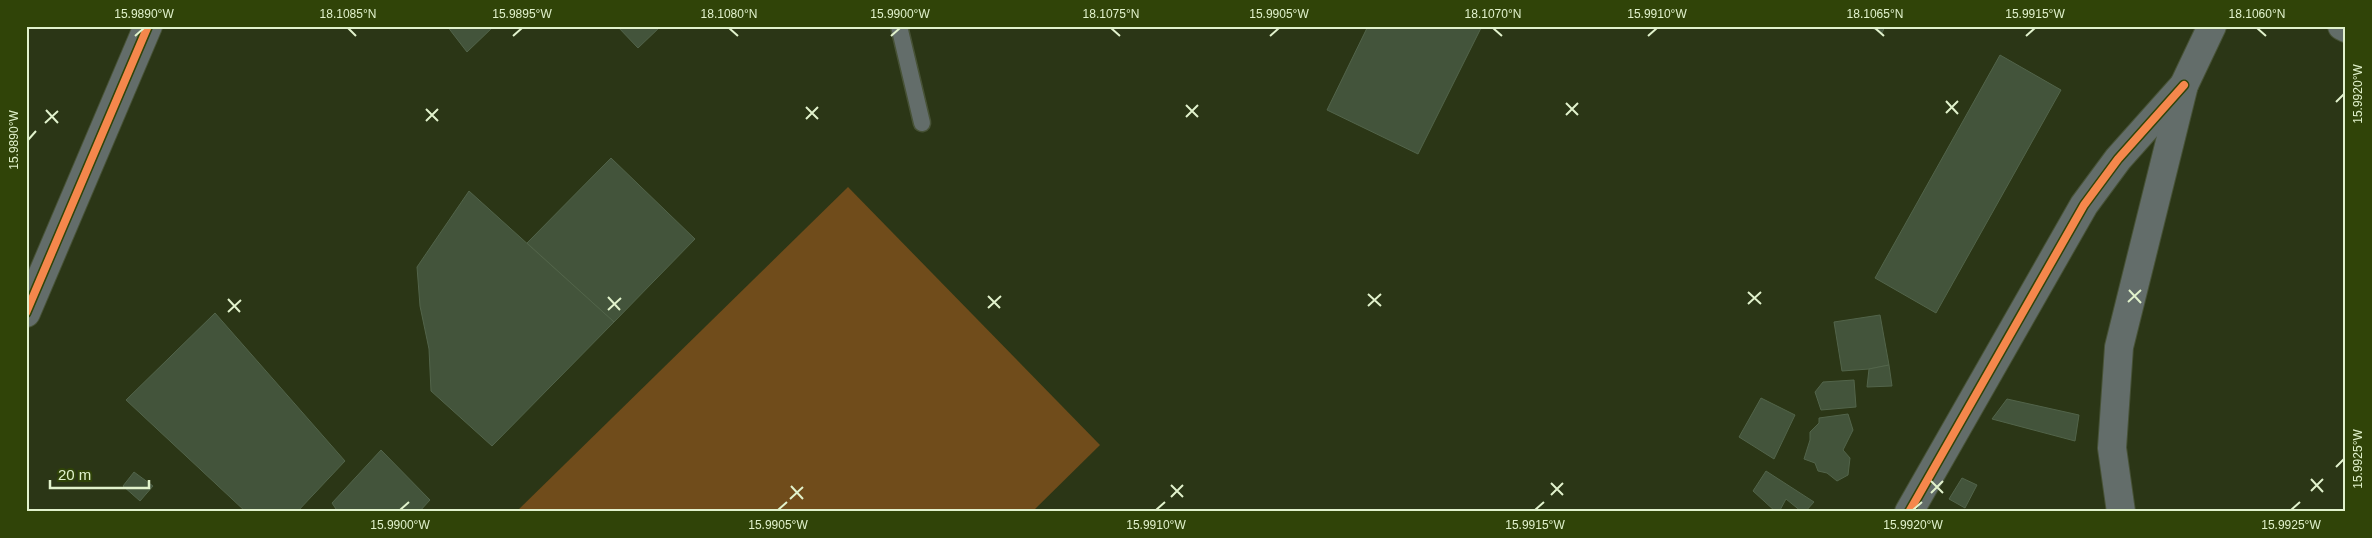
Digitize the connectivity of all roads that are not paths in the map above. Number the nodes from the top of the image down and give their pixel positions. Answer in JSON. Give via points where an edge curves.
{"nodes":[{"id":1,"x":148,"y":26,"type":"edge"},
{"id":2,"x":899,"y":26,"type":"edge"},
{"id":3,"x":2212,"y":26,"type":"edge"},
{"id":4,"x":2342,"y":26,"type":"edge"},
{"id":5,"x":2346,"y":28,"type":"edge"},
{"id":6,"x":2184,"y":85,"type":"junction"},
{"id":7,"x":922,"y":123,"type":"dead end"},
{"id":8,"x":26,"y":313,"type":"edge"},
{"id":9,"x":1909,"y":512,"type":"edge"},
{"id":10,"x":2121,"y":512,"type":"edge"}],
"edges":[{"from":1,"to":8,"type":"street"},
{"from":2,"to":7,"type":"lane"},
{"from":3,"to":6,"type":"street"},
{"from":4,"to":5,"type":"main road"},
{"from":6,"to":9,"type":"street","via":[[2118,158],[2084,205]]},
{"from":6,"to":10,"type":"street","via":[[2119,347],[2112,448]]}]}
